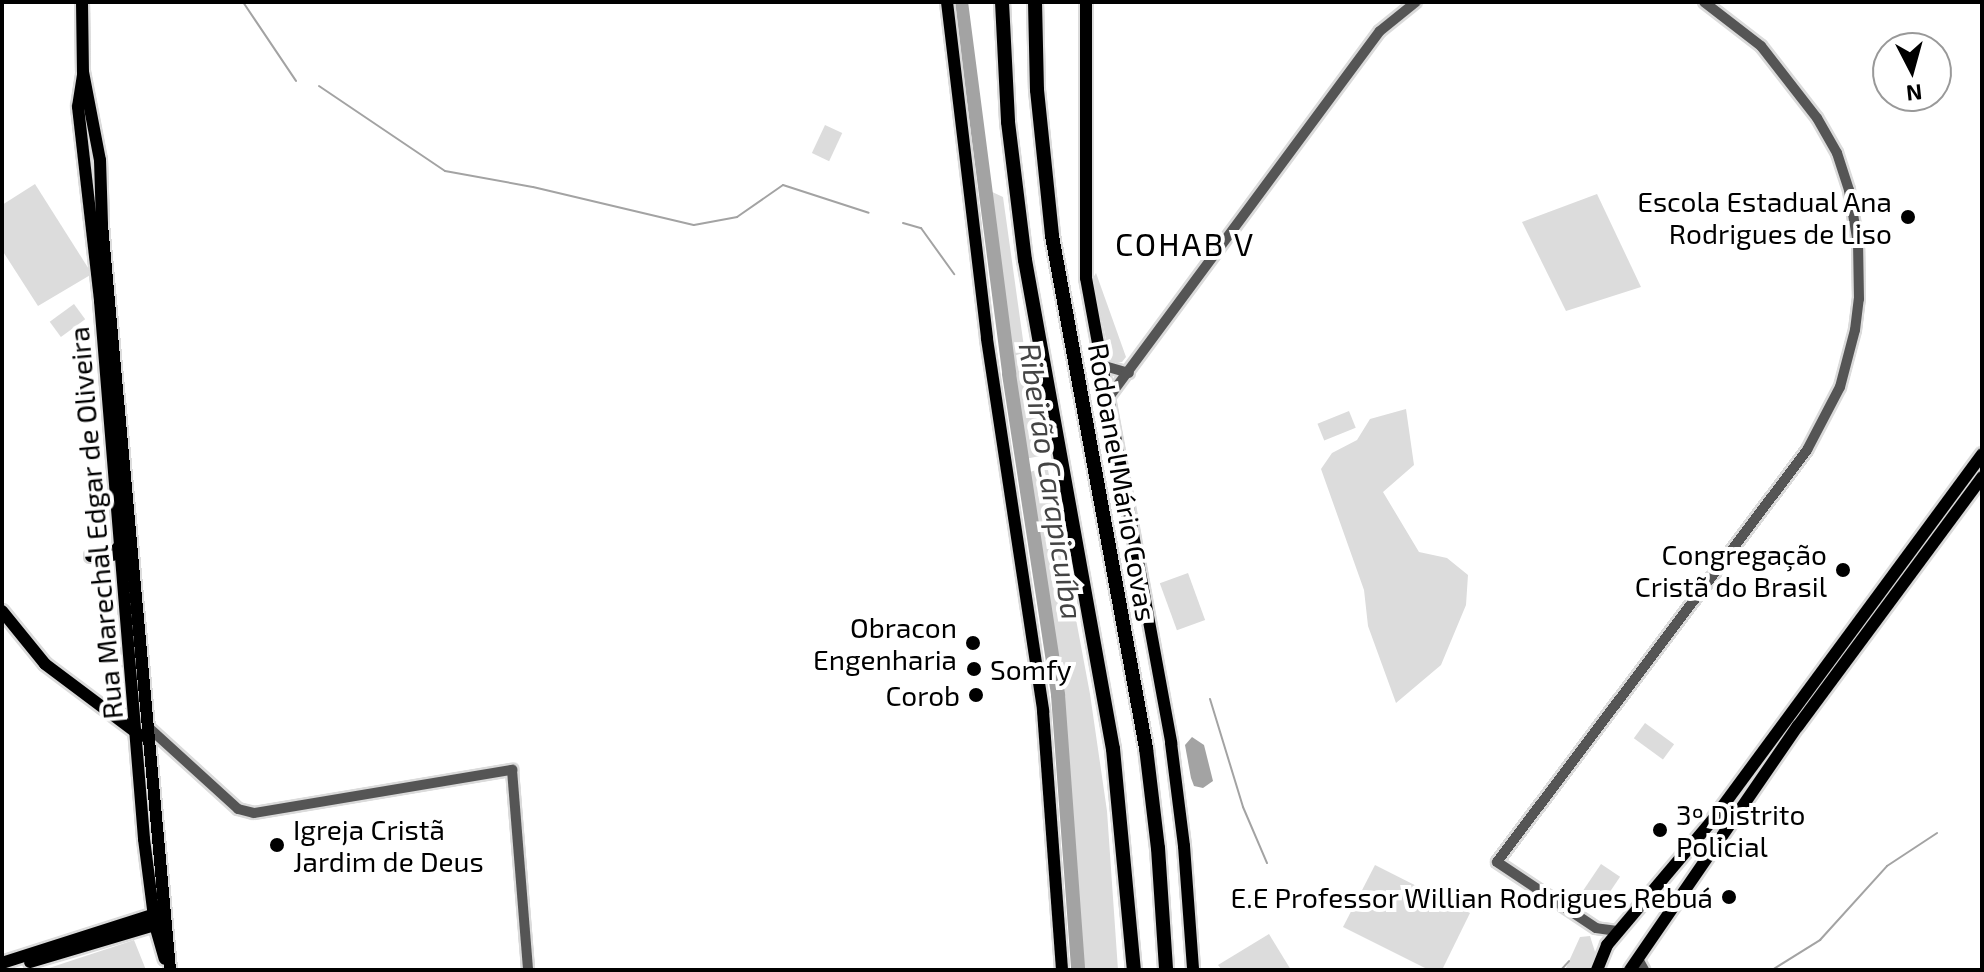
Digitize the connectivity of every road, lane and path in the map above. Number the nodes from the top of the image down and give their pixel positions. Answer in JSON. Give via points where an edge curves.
{"nodes":[{"id":1,"x":82,"y":2,"type":"edge"},
{"id":2,"x":947,"y":2,"type":"edge"},
{"id":3,"x":1002,"y":2,"type":"edge"},
{"id":4,"x":1035,"y":2,"type":"edge"},
{"id":5,"x":1086,"y":2,"type":"edge"},
{"id":6,"x":1416,"y":2,"type":"edge"},
{"id":7,"x":1704,"y":2,"type":"edge"},
{"id":8,"x":83,"y":72,"type":"junction"},
{"id":9,"x":1101,"y":365,"type":"junction"},
{"id":10,"x":1129,"y":373,"type":"junction"},
{"id":11,"x":1106,"y":401,"type":"junction"},
{"id":12,"x":1982,"y":454,"type":"edge"},
{"id":13,"x":1982,"y":477,"type":"edge"},
{"id":14,"x":121,"y":544,"type":"junction"},
{"id":15,"x":91,"y":556,"type":"dead end"},
{"id":16,"x":2,"y":611,"type":"edge"},
{"id":17,"x":133,"y":698,"type":"junction"},
{"id":18,"x":109,"y":710,"type":"junction"},
{"id":19,"x":142,"y":730,"type":"junction"},
{"id":20,"x":1634,"y":917,"type":"junction"},
{"id":21,"x":161,"y":918,"type":"junction"},
{"id":22,"x":1596,"y":928,"type":"junction"},
{"id":23,"x":1617,"y":931,"type":"junction"},
{"id":24,"x":1655,"y":933,"type":"junction"},
{"id":25,"x":1601,"y":958,"type":"edge"},
{"id":26,"x":2,"y":963,"type":"edge"},
{"id":27,"x":1641,"y":964,"type":"edge"},
{"id":28,"x":4,"y":970,"type":"edge"},
{"id":29,"x":170,"y":970,"type":"edge"},
{"id":30,"x":528,"y":970,"type":"edge"},
{"id":31,"x":1062,"y":970,"type":"edge"},
{"id":32,"x":1134,"y":970,"type":"edge"},
{"id":33,"x":1166,"y":970,"type":"edge"},
{"id":34,"x":1193,"y":970,"type":"edge"},
{"id":35,"x":1611,"y":970,"type":"edge"},
{"id":36,"x":1630,"y":970,"type":"edge"}],
"edges":[{"from":1,"to":8,"type":"main road","name":"Rua Marechal Edgar de Oliveira"},
{"from":2,"to":31,"type":"main road","via":[[987,339],[1043,711]]},
{"from":3,"to":32,"type":"highway","name":"Rodoanel Mário Covas","via":[[1008,122],[1025,260],[1113,749]]},
{"from":4,"to":33,"type":"highway","name":"Rodoanel Mário Covas","via":[[1037,90],[1052,236],[1146,748]]},
{"from":5,"to":9,"type":"main road","via":[[1086,278]]},
{"from":6,"to":10,"type":"street","via":[[1380,31],[1143,346]]},
{"from":7,"to":22,"type":"street","via":[[1761,46],[1837,153],[1849,190],[1859,299],[1853,342],[1835,398],[1807,450],[1497,862]]},
{"from":8,"to":14,"type":"main road","name":"Rua Marechal Edgar de Oliveira","via":[[78,107]]},
{"from":8,"to":19,"type":"main road","name":"Rua Marechal Edgar de Oliveira","via":[[100,160]]},
{"from":9,"to":10,"type":"street"},
{"from":9,"to":11,"type":"main road"},
{"from":10,"to":11,"type":"street"},
{"from":11,"to":34,"type":"main road","via":[[1171,743]]},
{"from":12,"to":20,"type":"main road","via":[[1711,822]]},
{"from":13,"to":24,"type":"main road","via":[[1798,726]]},
{"from":14,"to":15,"type":"main road","via":[[112,555]]},
{"from":14,"to":17,"type":"main road","name":"Rua Marechal Edgar de Oliveira"},
{"from":16,"to":18,"type":"main road","via":[[45,664]]},
{"from":17,"to":18,"type":"main road"},
{"from":17,"to":19,"type":"main road","name":"Rua Marechal Edgar de Oliveira"},
{"from":18,"to":19,"type":"main road"},
{"from":19,"to":21,"type":"main road","name":"Rua Marechal Edgar de Oliveira"},
{"from":19,"to":30,"type":"street","via":[[163,736],[238,809],[254,813],[512,770]]},
{"from":20,"to":23,"type":"main road"},
{"from":20,"to":24,"type":"main road"},
{"from":21,"to":26,"type":"main road"},
{"from":21,"to":28,"type":"main road"},
{"from":21,"to":29,"type":"main road","name":"Rua Marechal Edgar de Oliveira"},
{"from":22,"to":23,"type":"street"},
{"from":22,"to":25,"type":"street"},
{"from":23,"to":25,"type":"main road"},
{"from":24,"to":27,"type":"main road"},
{"from":25,"to":35,"type":"main road"},
{"from":27,"to":36,"type":"main road"}]}
